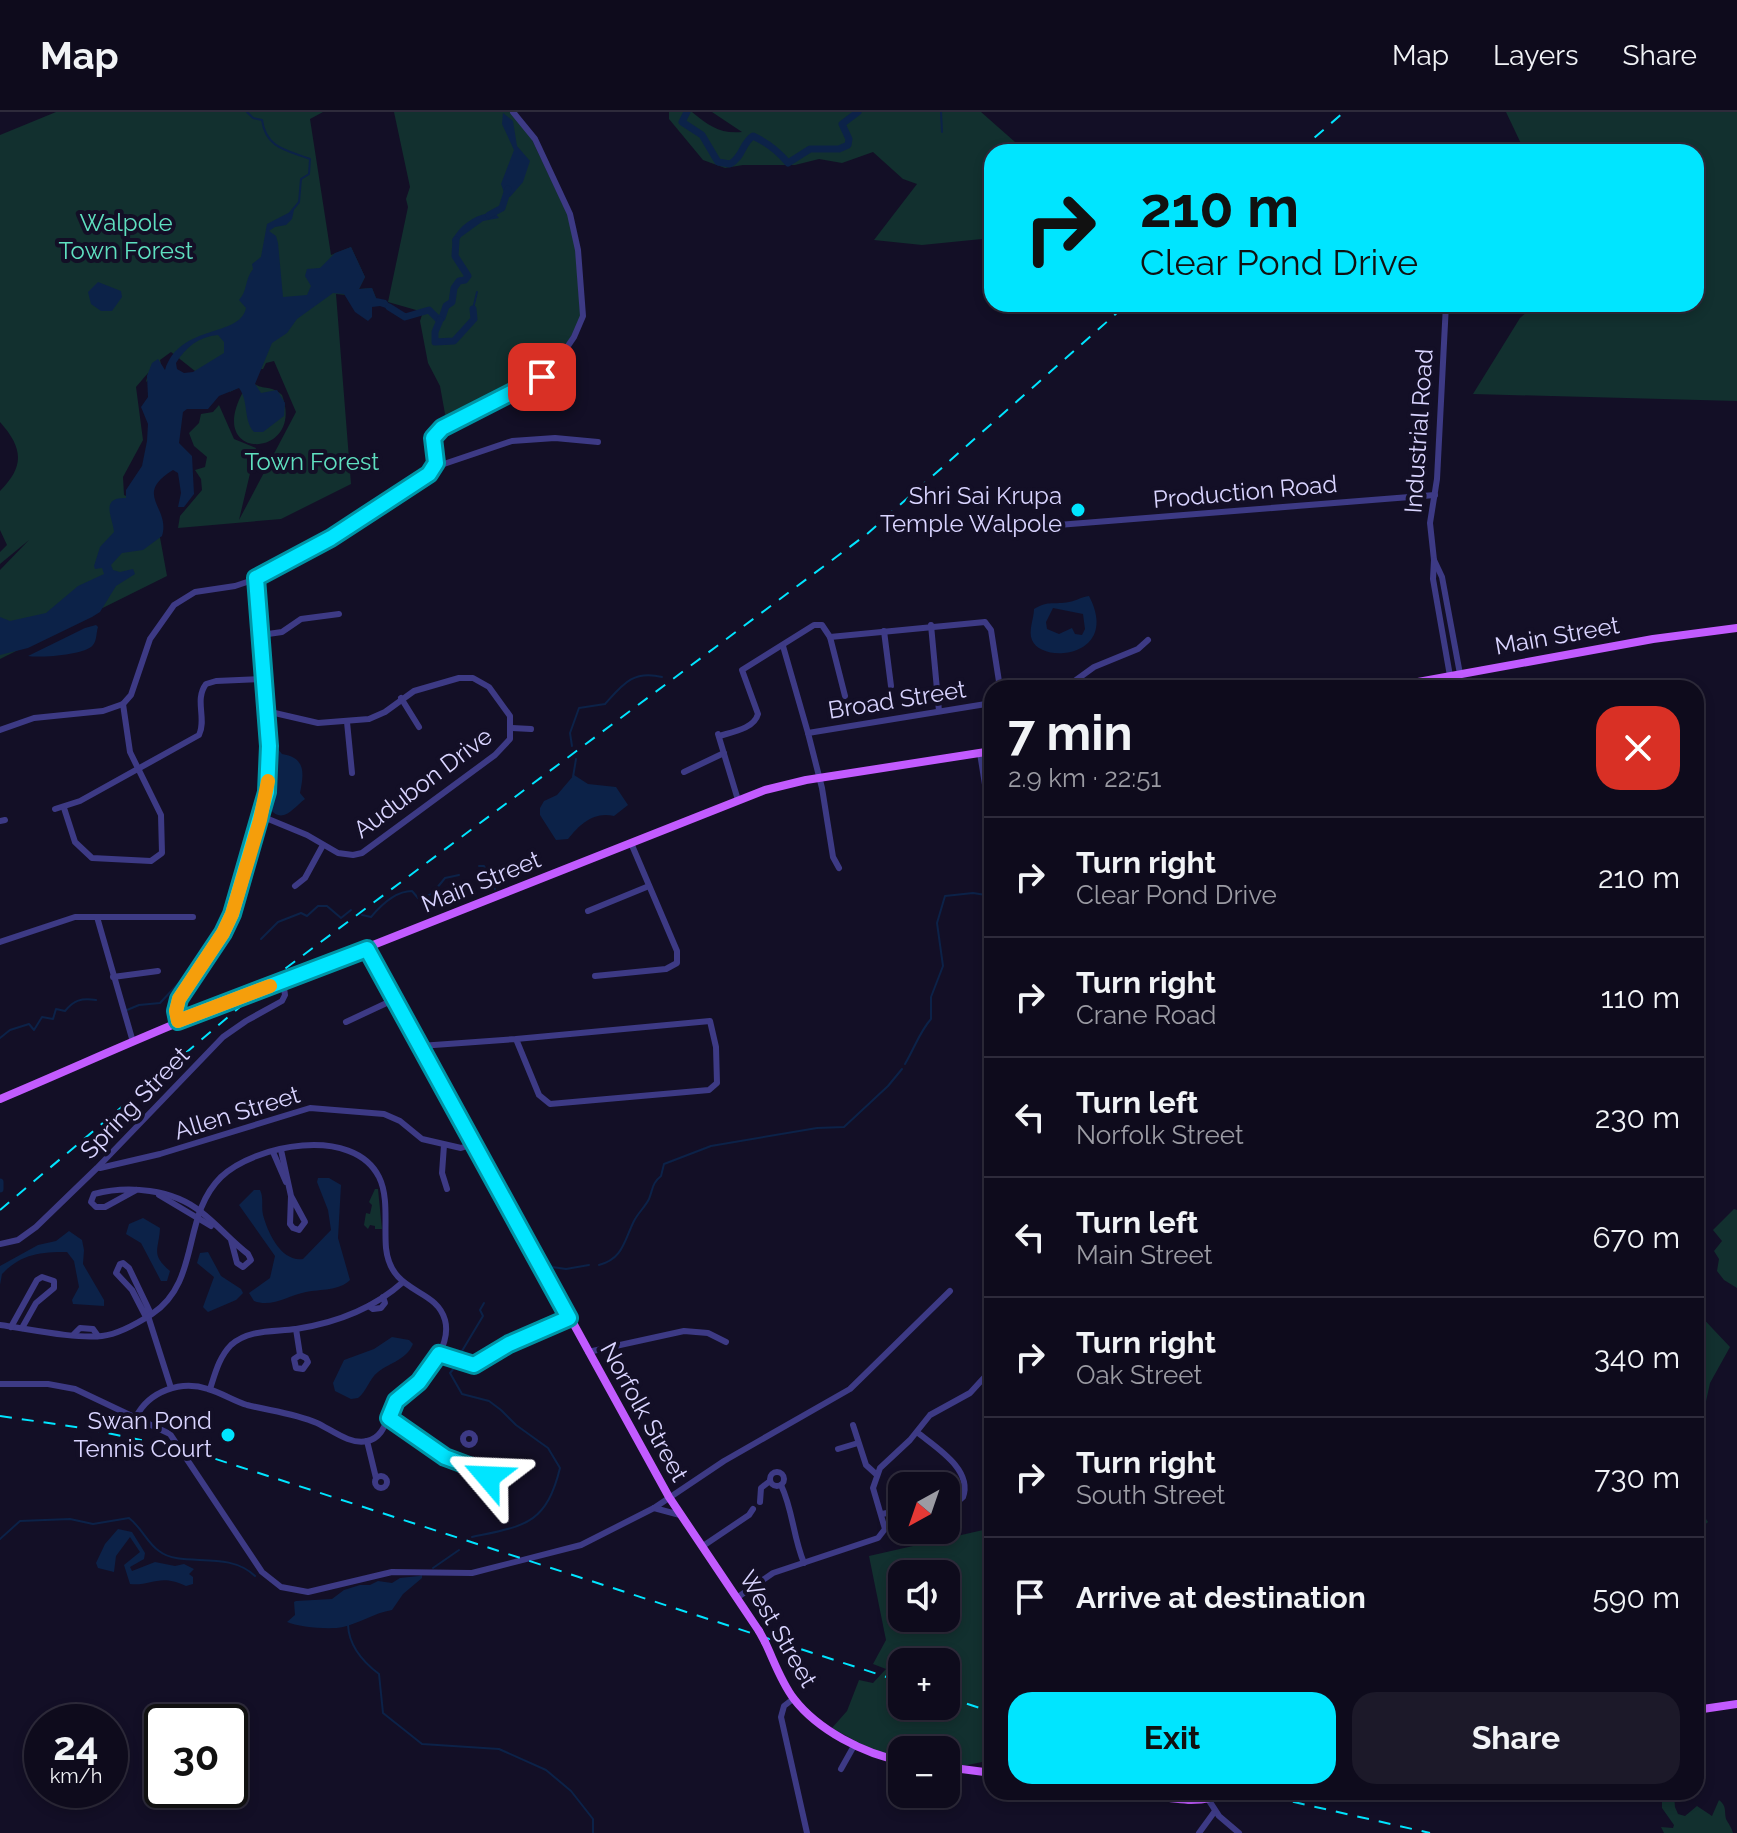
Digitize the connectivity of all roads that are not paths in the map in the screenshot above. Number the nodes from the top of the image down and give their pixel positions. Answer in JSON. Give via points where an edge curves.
{"nodes":[{"id":1,"x":513,"y":112,"type":"edge"},
{"id":2,"x":1446,"y":312,"type":"edge"},
{"id":3,"x":598,"y":442,"type":"dead end"},
{"id":4,"x":435,"y":467,"type":"junction"},
{"id":5,"x":1435,"y":495,"type":"junction"},
{"id":6,"x":1058,"y":525,"type":"dead end"},
{"id":7,"x":256,"y":578,"type":"junction"},
{"id":8,"x":339,"y":614,"type":"dead end"},
{"id":9,"x":931,"y":625,"type":"junction"},
{"id":10,"x":1737,"y":628,"type":"edge"},
{"id":11,"x":884,"y":631,"type":"junction"},
{"id":12,"x":261,"y":635,"type":"junction"},
{"id":13,"x":830,"y":637,"type":"junction"},
{"id":14,"x":1148,"y":640,"type":"dead end"},
{"id":15,"x":783,"y":646,"type":"junction"},
{"id":16,"x":1455,"y":675,"type":"junction"},
{"id":17,"x":264,"y":679,"type":"junction"},
{"id":18,"x":999,"y":680,"type":"edge"},
{"id":19,"x":1076,"y":680,"type":"edge"},
{"id":20,"x":1428,"y":680,"type":"edge"},
{"id":21,"x":891,"y":686,"type":"dead end"},
{"id":22,"x":845,"y":696,"type":"dead end"},
{"id":23,"x":401,"y":698,"type":"junction"},
{"id":24,"x":123,"y":704,"type":"junction"},
{"id":25,"x":984,"y":704,"type":"edge"},
{"id":26,"x":266,"y":711,"type":"junction"},
{"id":27,"x":939,"y":711,"type":"junction"},
{"id":28,"x":347,"y":722,"type":"junction"},
{"id":29,"x":419,"y":727,"type":"dead end"},
{"id":30,"x":512,"y":728,"type":"junction"},
{"id":31,"x":531,"y":729,"type":"dead end"},
{"id":32,"x":0,"y":730,"type":"edge"},
{"id":33,"x":808,"y":733,"type":"junction"},
{"id":34,"x":984,"y":752,"type":"edge"},
{"id":35,"x":724,"y":753,"type":"junction"},
{"id":36,"x":980,"y":753,"type":"junction"},
{"id":37,"x":138,"y":770,"type":"junction"},
{"id":38,"x":684,"y":772,"type":"dead end"},
{"id":39,"x":352,"y":773,"type":"dead end"},
{"id":40,"x":820,"y":778,"type":"junction"},
{"id":41,"x":984,"y":778,"type":"edge"},
{"id":42,"x":738,"y":800,"type":"junction"},
{"id":43,"x":64,"y":808,"type":"junction"},
{"id":44,"x":55,"y":809,"type":"dead end"},
{"id":45,"x":261,"y":816,"type":"junction"},
{"id":46,"x":631,"y":843,"type":"junction"},
{"id":47,"x":323,"y":845,"type":"junction"},
{"id":48,"x":839,"y":868,"type":"dead end"},
{"id":49,"x":295,"y":886,"type":"dead end"},
{"id":50,"x":649,"y":886,"type":"junction"},
{"id":51,"x":588,"y":911,"type":"dead end"},
{"id":52,"x":97,"y":917,"type":"junction"},
{"id":53,"x":193,"y":917,"type":"dead end"},
{"id":54,"x":0,"y":942,"type":"edge"},
{"id":55,"x":367,"y":949,"type":"junction"},
{"id":56,"x":158,"y":971,"type":"dead end"},
{"id":57,"x":595,"y":976,"type":"dead end"},
{"id":58,"x":113,"y":977,"type":"junction"},
{"id":59,"x":283,"y":981,"type":"junction"},
{"id":60,"x":393,"y":1000,"type":"junction"},
{"id":61,"x":178,"y":1021,"type":"junction"},
{"id":62,"x":346,"y":1022,"type":"dead end"},
{"id":63,"x":516,"y":1039,"type":"junction"},
{"id":64,"x":133,"y":1042,"type":"junction"},
{"id":65,"x":419,"y":1046,"type":"junction"},
{"id":66,"x":0,"y":1099,"type":"edge"},
{"id":67,"x":473,"y":1144,"type":"junction"},
{"id":68,"x":444,"y":1145,"type":"junction"},
{"id":69,"x":281,"y":1150,"type":"junction"},
{"id":70,"x":273,"y":1152,"type":"junction"},
{"id":71,"x":97,"y":1168,"type":"junction"},
{"id":72,"x":287,"y":1182,"type":"junction"},
{"id":73,"x":447,"y":1189,"type":"dead end"},
{"id":74,"x":136,"y":1190,"type":"junction"},
{"id":75,"x":291,"y":1196,"type":"junction"},
{"id":76,"x":200,"y":1214,"type":"junction"},
{"id":77,"x":231,"y":1240,"type":"dead end"},
{"id":78,"x":0,"y":1244,"type":"edge"},
{"id":79,"x":403,"y":1282,"type":"junction"},
{"id":80,"x":135,"y":1289,"type":"dead end"},
{"id":81,"x":950,"y":1291,"type":"dead end"},
{"id":82,"x":149,"y":1316,"type":"junction"},
{"id":83,"x":569,"y":1318,"type":"junction"},
{"id":84,"x":0,"y":1325,"type":"edge"},
{"id":85,"x":11,"y":1327,"type":"junction"},
{"id":86,"x":22,"y":1328,"type":"junction"},
{"id":87,"x":296,"y":1329,"type":"junction"},
{"id":88,"x":726,"y":1342,"type":"dead end"},
{"id":89,"x":588,"y":1352,"type":"junction"},
{"id":90,"x":439,"y":1354,"type":"junction"},
{"id":91,"x":300,"y":1355,"type":"dead end"},
{"id":92,"x":984,"y":1378,"type":"edge"},
{"id":93,"x":0,"y":1384,"type":"edge"},
{"id":94,"x":171,"y":1388,"type":"junction"},
{"id":95,"x":210,"y":1389,"type":"junction"},
{"id":96,"x":136,"y":1417,"type":"junction"},
{"id":97,"x":389,"y":1418,"type":"junction"},
{"id":98,"x":853,"y":1425,"type":"dead end"},
{"id":99,"x":917,"y":1432,"type":"junction"},
{"id":100,"x":367,"y":1441,"type":"junction"},
{"id":101,"x":858,"y":1443,"type":"junction"},
{"id":102,"x":466,"y":1445,"type":"dead end"},
{"id":103,"x":838,"y":1449,"type":"dead end"},
{"id":104,"x":460,"y":1463,"type":"junction"},
{"id":105,"x":788,"y":1467,"type":"dead end"},
{"id":106,"x":480,"y":1470,"type":"dead end"},
{"id":107,"x":958,"y":1472,"type":"edge"},
{"id":108,"x":781,"y":1473,"type":"junction"},
{"id":109,"x":877,"y":1475,"type":"junction"},
{"id":110,"x":960,"y":1475,"type":"edge"},
{"id":111,"x":376,"y":1478,"type":"dead end"},
{"id":112,"x":770,"y":1481,"type":"junction"},
{"id":113,"x":781,"y":1485,"type":"junction"},
{"id":114,"x":669,"y":1497,"type":"junction"},
{"id":115,"x":960,"y":1500,"type":"edge"},
{"id":116,"x":760,"y":1502,"type":"dead end"},
{"id":117,"x":654,"y":1508,"type":"junction"},
{"id":118,"x":753,"y":1509,"type":"dead end"},
{"id":119,"x":888,"y":1513,"type":"edge"},
{"id":120,"x":882,"y":1514,"type":"junction"},
{"id":121,"x":680,"y":1515,"type":"junction"},
{"id":122,"x":703,"y":1546,"type":"junction"},
{"id":123,"x":804,"y":1563,"type":"junction"},
{"id":124,"x":738,"y":1597,"type":"junction"},
{"id":125,"x":793,"y":1699,"type":"junction"},
{"id":126,"x":1737,"y":1704,"type":"edge"},
{"id":127,"x":1704,"y":1709,"type":"edge"},
{"id":128,"x":855,"y":1744,"type":"junction"},
{"id":129,"x":888,"y":1758,"type":"edge"},
{"id":130,"x":841,"y":1769,"type":"dead end"},
{"id":131,"x":960,"y":1769,"type":"edge"},
{"id":132,"x":984,"y":1772,"type":"edge"},
{"id":133,"x":1212,"y":1800,"type":"edge"},
{"id":134,"x":1215,"y":1811,"type":"junction"},
{"id":135,"x":807,"y":1833,"type":"edge"},
{"id":136,"x":1199,"y":1833,"type":"edge"},
{"id":137,"x":1239,"y":1833,"type":"edge"}],
"edges":[{"from":1,"to":4,"type":"street","via":[[535,139],[570,214],[583,316],[574,337],[542,377],[437,432],[432,441]]},
{"from":2,"to":5,"type":"street","name":"Industrial Road"},
{"from":3,"to":4,"type":"street","via":[[512,441]]},
{"from":4,"to":7,"type":"street","via":[[331,538]]},
{"from":5,"to":6,"type":"street","name":"Production Road"},
{"from":5,"to":16,"type":"street","name":"Industrial Road","via":[[1430,523],[1434,560],[1442,577]]},
{"from":7,"to":12,"type":"street"},
{"from":7,"to":24,"type":"street","via":[[195,592],[174,605],[150,639]]},
{"from":8,"to":12,"type":"street","via":[[301,619],[282,632]]},
{"from":9,"to":11,"type":"street"},
{"from":9,"to":18,"type":"street","via":[[985,622]]},
{"from":9,"to":27,"type":"street"},
{"from":10,"to":16,"type":"main road","name":"Main Street"},
{"from":11,"to":13,"type":"street"},
{"from":11,"to":21,"type":"street"},
{"from":12,"to":17,"type":"street"},
{"from":13,"to":15,"type":"street","via":[[819,624]]},
{"from":13,"to":22,"type":"street"},
{"from":14,"to":19,"type":"street"},
{"from":15,"to":33,"type":"street"},
{"from":15,"to":35,"type":"street","via":[[742,670],[758,714],[748,726],[718,734]]},
{"from":16,"to":20,"type":"main road","name":"Main Street"},
{"from":17,"to":26,"type":"street"},
{"from":17,"to":37,"type":"street","via":[[206,684],[200,695],[202,733]]},
{"from":23,"to":28,"type":"street","name":"Audubon Drive","via":[[378,716]]},
{"from":23,"to":29,"type":"street"},
{"from":23,"to":30,"type":"street","name":"Audubon Drive","via":[[473,678],[492,690]]},
{"from":24,"to":32,"type":"street","via":[[103,711],[41,716]]},
{"from":24,"to":37,"type":"street"},
{"from":25,"to":27,"type":"street","name":"Broad Street"},
{"from":26,"to":28,"type":"street","name":"Audubon Drive","via":[[318,723]]},
{"from":26,"to":45,"type":"street","via":[[269,773]]},
{"from":27,"to":33,"type":"street","name":"Broad Street"},
{"from":28,"to":39,"type":"street"},
{"from":30,"to":31,"type":"street"},
{"from":30,"to":47,"type":"street","name":"Audubon Drive","via":[[509,741],[495,755],[371,848],[349,855]]},
{"from":33,"to":40,"type":"street"},
{"from":34,"to":36,"type":"main road","name":"Main Street"},
{"from":35,"to":38,"type":"street"},
{"from":35,"to":42,"type":"street"},
{"from":36,"to":40,"type":"main road","name":"Main Street"},
{"from":36,"to":41,"type":"street"},
{"from":37,"to":43,"type":"street"},
{"from":37,"to":43,"type":"street","via":[[161,815],[163,848],[155,860],[99,860],[85,854],[75,842]]},
{"from":40,"to":42,"type":"main road","name":"Main Street"},
{"from":40,"to":48,"type":"street"},
{"from":42,"to":46,"type":"main road","name":"Main Street"},
{"from":43,"to":44,"type":"street"},
{"from":45,"to":47,"type":"street","name":"Audubon Drive"},
{"from":45,"to":61,"type":"street","via":[[232,914],[179,999]]},
{"from":46,"to":50,"type":"street"},
{"from":46,"to":55,"type":"main road","name":"Main Street"},
{"from":47,"to":49,"type":"street"},
{"from":50,"to":51,"type":"street"},
{"from":50,"to":57,"type":"street","via":[[677,951],[676,965]]},
{"from":52,"to":53,"type":"street"},
{"from":52,"to":54,"type":"street","via":[[61,920]]},
{"from":52,"to":58,"type":"street"},
{"from":55,"to":59,"type":"main road","name":"Main Street"},
{"from":55,"to":60,"type":"main road","name":"Norfolk Street"},
{"from":56,"to":58,"type":"street"},
{"from":58,"to":64,"type":"street"},
{"from":59,"to":61,"type":"main road","name":"Main Street","bridge":true},
{"from":59,"to":71,"type":"street","name":"Spring Street","via":[[282,1001],[223,1037]]},
{"from":60,"to":62,"type":"street"},
{"from":60,"to":65,"type":"main road","name":"Norfolk Street"},
{"from":61,"to":64,"type":"main road","name":"Main Street"},
{"from":63,"to":63,"type":"street","via":[[710,1021],[717,1083],[709,1090],[550,1104],[539,1095]]},
{"from":63,"to":65,"type":"street"},
{"from":64,"to":66,"type":"main road","name":"Main Street"},
{"from":65,"to":67,"type":"main road","name":"Norfolk Street"},
{"from":67,"to":68,"type":"street","name":"Allen Street"},
{"from":67,"to":83,"type":"main road","name":"Norfolk Street"},
{"from":68,"to":71,"type":"street","name":"Allen Street","via":[[416,1136],[384,1114],[310,1108]]},
{"from":68,"to":73,"type":"street"},
{"from":69,"to":70,"type":"street"},
{"from":69,"to":72,"type":"street"},
{"from":69,"to":79,"type":"street","via":[[329,1145],[370,1165],[383,1194],[388,1256]]},
{"from":70,"to":72,"type":"street"},
{"from":70,"to":76,"type":"street","via":[[224,1174]]},
{"from":71,"to":78,"type":"street","name":"Spring Street","via":[[30,1233]]},
{"from":72,"to":75,"type":"street"},
{"from":74,"to":74,"type":"street","via":[[97,1193],[91,1202],[105,1207]]},
{"from":74,"to":76,"type":"street"},
{"from":75,"to":75,"type":"street","via":[[290,1224],[299,1230],[305,1222]]},
{"from":76,"to":77,"type":"street"},
{"from":76,"to":82,"type":"street","via":[[179,1285]]},
{"from":79,"to":87,"type":"street","via":[[369,1306]]},
{"from":79,"to":90,"type":"street","via":[[435,1303],[445,1317]]},
{"from":80,"to":82,"type":"street"},
{"from":81,"to":114,"type":"street","via":[[850,1389]]},
{"from":82,"to":86,"type":"street","via":[[98,1336]]},
{"from":82,"to":94,"type":"street"},
{"from":83,"to":89,"type":"main road","name":"Norfolk Street"},
{"from":83,"to":90,"type":"street","via":[[474,1365]]},
{"from":84,"to":85,"type":"street"},
{"from":85,"to":86,"type":"street"},
{"from":85,"to":86,"type":"street","via":[[37,1280],[54,1281]]},
{"from":87,"to":91,"type":"street"},
{"from":87,"to":95,"type":"street","via":[[251,1334],[234,1343],[219,1362]]},
{"from":88,"to":89,"type":"street","via":[[708,1333],[684,1331]]},
{"from":89,"to":114,"type":"main road","name":"Norfolk Street"},
{"from":90,"to":97,"type":"street","via":[[419,1382],[396,1401]]},
{"from":92,"to":99,"type":"street","via":[[970,1393],[930,1415]]},
{"from":93,"to":96,"type":"street","via":[[68,1387]]},
{"from":94,"to":95,"type":"street"},
{"from":94,"to":96,"type":"street","via":[[147,1401]]},
{"from":95,"to":100,"type":"street","via":[[242,1404],[299,1416],[349,1440]]},
{"from":96,"to":117,"type":"street","via":[[175,1439],[262,1572],[293,1591],[321,1590],[393,1572],[460,1574],[509,1565],[581,1545]]},
{"from":97,"to":100,"type":"street","via":[[383,1431]]},
{"from":97,"to":104,"type":"street"},
{"from":98,"to":101,"type":"street"},
{"from":99,"to":107,"type":"street"},
{"from":99,"to":109,"type":"street"},
{"from":100,"to":111,"type":"street"},
{"from":101,"to":103,"type":"street"},
{"from":101,"to":109,"type":"street","via":[[866,1465]]},
{"from":102,"to":104,"type":"street"},
{"from":104,"to":106,"type":"street"},
{"from":105,"to":108,"type":"street"},
{"from":108,"to":112,"type":"street","via":[[772,1474]]},
{"from":108,"to":113,"type":"street"},
{"from":109,"to":120,"type":"street","via":[[873,1488]]},
{"from":110,"to":115,"type":"street"},
{"from":112,"to":113,"type":"street"},
{"from":112,"to":116,"type":"street","via":[[759,1492]]},
{"from":113,"to":123,"type":"street"},
{"from":114,"to":117,"type":"street"},
{"from":114,"to":121,"type":"main road","name":"Norfolk Street"},
{"from":117,"to":121,"type":"street"},
{"from":118,"to":122,"type":"street"},
{"from":119,"to":120,"type":"street"},
{"from":120,"to":123,"type":"street","via":[[885,1529],[878,1538]]},
{"from":121,"to":122,"type":"main road","name":"West Street"},
{"from":122,"to":124,"type":"main road","name":"West Street"},
{"from":123,"to":124,"type":"street","via":[[764,1578]]},
{"from":124,"to":125,"type":"main road","name":"West Street","bridge":true},
{"from":125,"to":128,"type":"main road","name":"West Street"},
{"from":125,"to":135,"type":"street","via":[[781,1716]]},
{"from":126,"to":127,"type":"main road"},
{"from":128,"to":129,"type":"main road","name":"West Street"},
{"from":128,"to":130,"type":"street"},
{"from":131,"to":132,"type":"main road"},
{"from":133,"to":134,"type":"street"},
{"from":134,"to":136,"type":"street"},
{"from":134,"to":137,"type":"street"}]}
